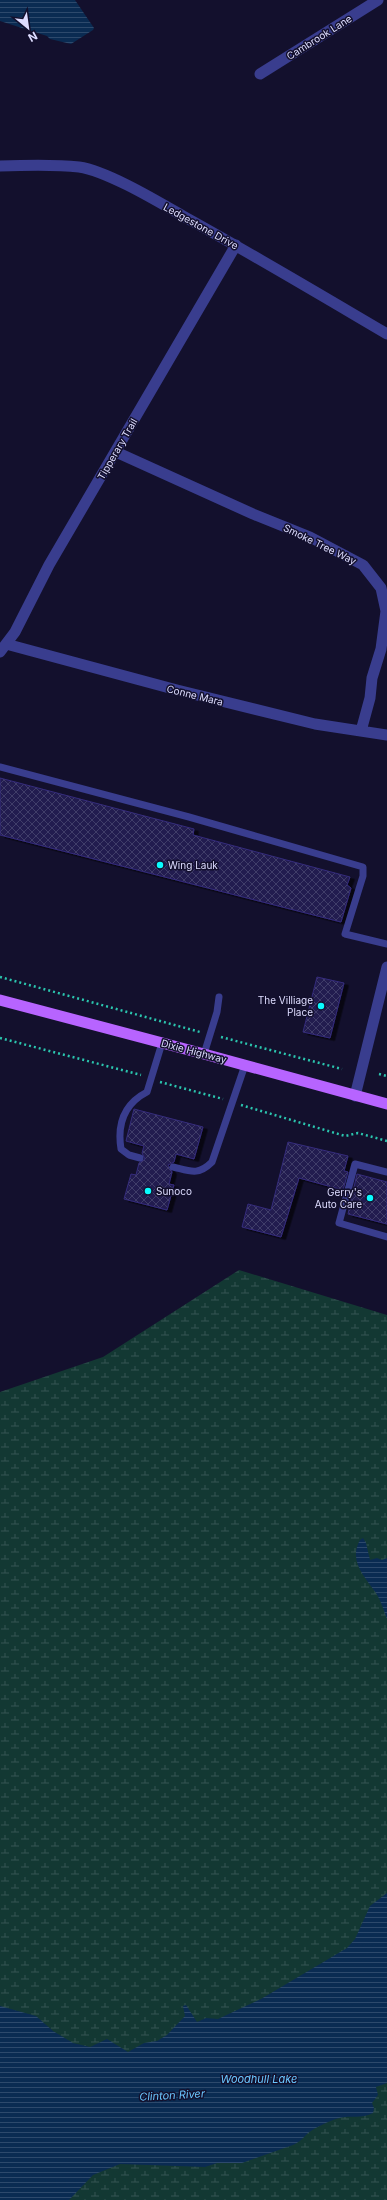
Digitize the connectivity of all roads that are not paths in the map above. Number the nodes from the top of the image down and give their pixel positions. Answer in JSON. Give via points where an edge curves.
{"nodes":[{"id":1,"x":378,"y":0,"type":"edge"},
{"id":2,"x":260,"y":74,"type":"dead end"},
{"id":3,"x":0,"y":166,"type":"edge"},
{"id":4,"x":236,"y":245,"type":"junction"},
{"id":5,"x":387,"y":334,"type":"edge"},
{"id":6,"x":116,"y":452,"type":"junction"},
{"id":7,"x":3,"y":648,"type":"edge"},
{"id":8,"x":361,"y":731,"type":"junction"},
{"id":9,"x":387,"y":735,"type":"edge"},
{"id":10,"x":0,"y":767,"type":"edge"},
{"id":11,"x":387,"y":944,"type":"edge"},
{"id":12,"x":387,"y":967,"type":"edge"},
{"id":13,"x":219,"y":997,"type":"dead end"},
{"id":14,"x":0,"y":1000,"type":"edge"},
{"id":15,"x":162,"y":1043,"type":"junction"},
{"id":16,"x":204,"y":1054,"type":"junction"},
{"id":17,"x":245,"y":1065,"type":"junction"},
{"id":18,"x":355,"y":1096,"type":"junction"},
{"id":19,"x":387,"y":1104,"type":"edge"},
{"id":20,"x":140,"y":1158,"type":"dead end"},
{"id":21,"x":173,"y":1167,"type":"dead end"},
{"id":22,"x":387,"y":1172,"type":"edge"},
{"id":23,"x":387,"y":1237,"type":"edge"}],
"edges":[{"from":1,"to":2,"type":"street","name":"Cambrook Lane"},
{"from":3,"to":4,"type":"street","name":"Ledgestone Drive","via":[[80,168],[107,177],[155,200]]},
{"from":4,"to":5,"type":"street","name":"Ledgestone Drive"},
{"from":4,"to":6,"type":"street","name":"Tipperary Trail"},
{"from":6,"to":7,"type":"street","name":"Tipperary Trail"},
{"from":6,"to":8,"type":"street","name":"Smoke Tree Way","via":[[310,537],[362,565],[381,588],[386,611],[382,649],[372,678],[370,698]]},
{"from":7,"to":8,"type":"street","name":"Conne Mara","via":[[315,724]]},
{"from":8,"to":9,"type":"street","name":"Conne Mara"},
{"from":10,"to":11,"type":"lane","via":[[190,817],[363,867],[345,934]]},
{"from":12,"to":18,"type":"street"},
{"from":13,"to":16,"type":"lane"},
{"from":14,"to":15,"type":"main road","name":"Dixie Highway"},
{"from":15,"to":16,"type":"main road","name":"Dixie Highway"},
{"from":15,"to":20,"type":"lane","via":[[147,1092],[135,1098],[127,1107],[119,1138],[120,1149]]},
{"from":16,"to":17,"type":"main road","name":"Dixie Highway"},
{"from":17,"to":18,"type":"main road","name":"Dixie Highway"},
{"from":17,"to":21,"type":"lane","via":[[212,1162],[205,1169],[194,1172]]},
{"from":18,"to":19,"type":"main road","name":"Dixie Highway"},
{"from":22,"to":23,"type":"lane","via":[[355,1164],[339,1222]]}]}
